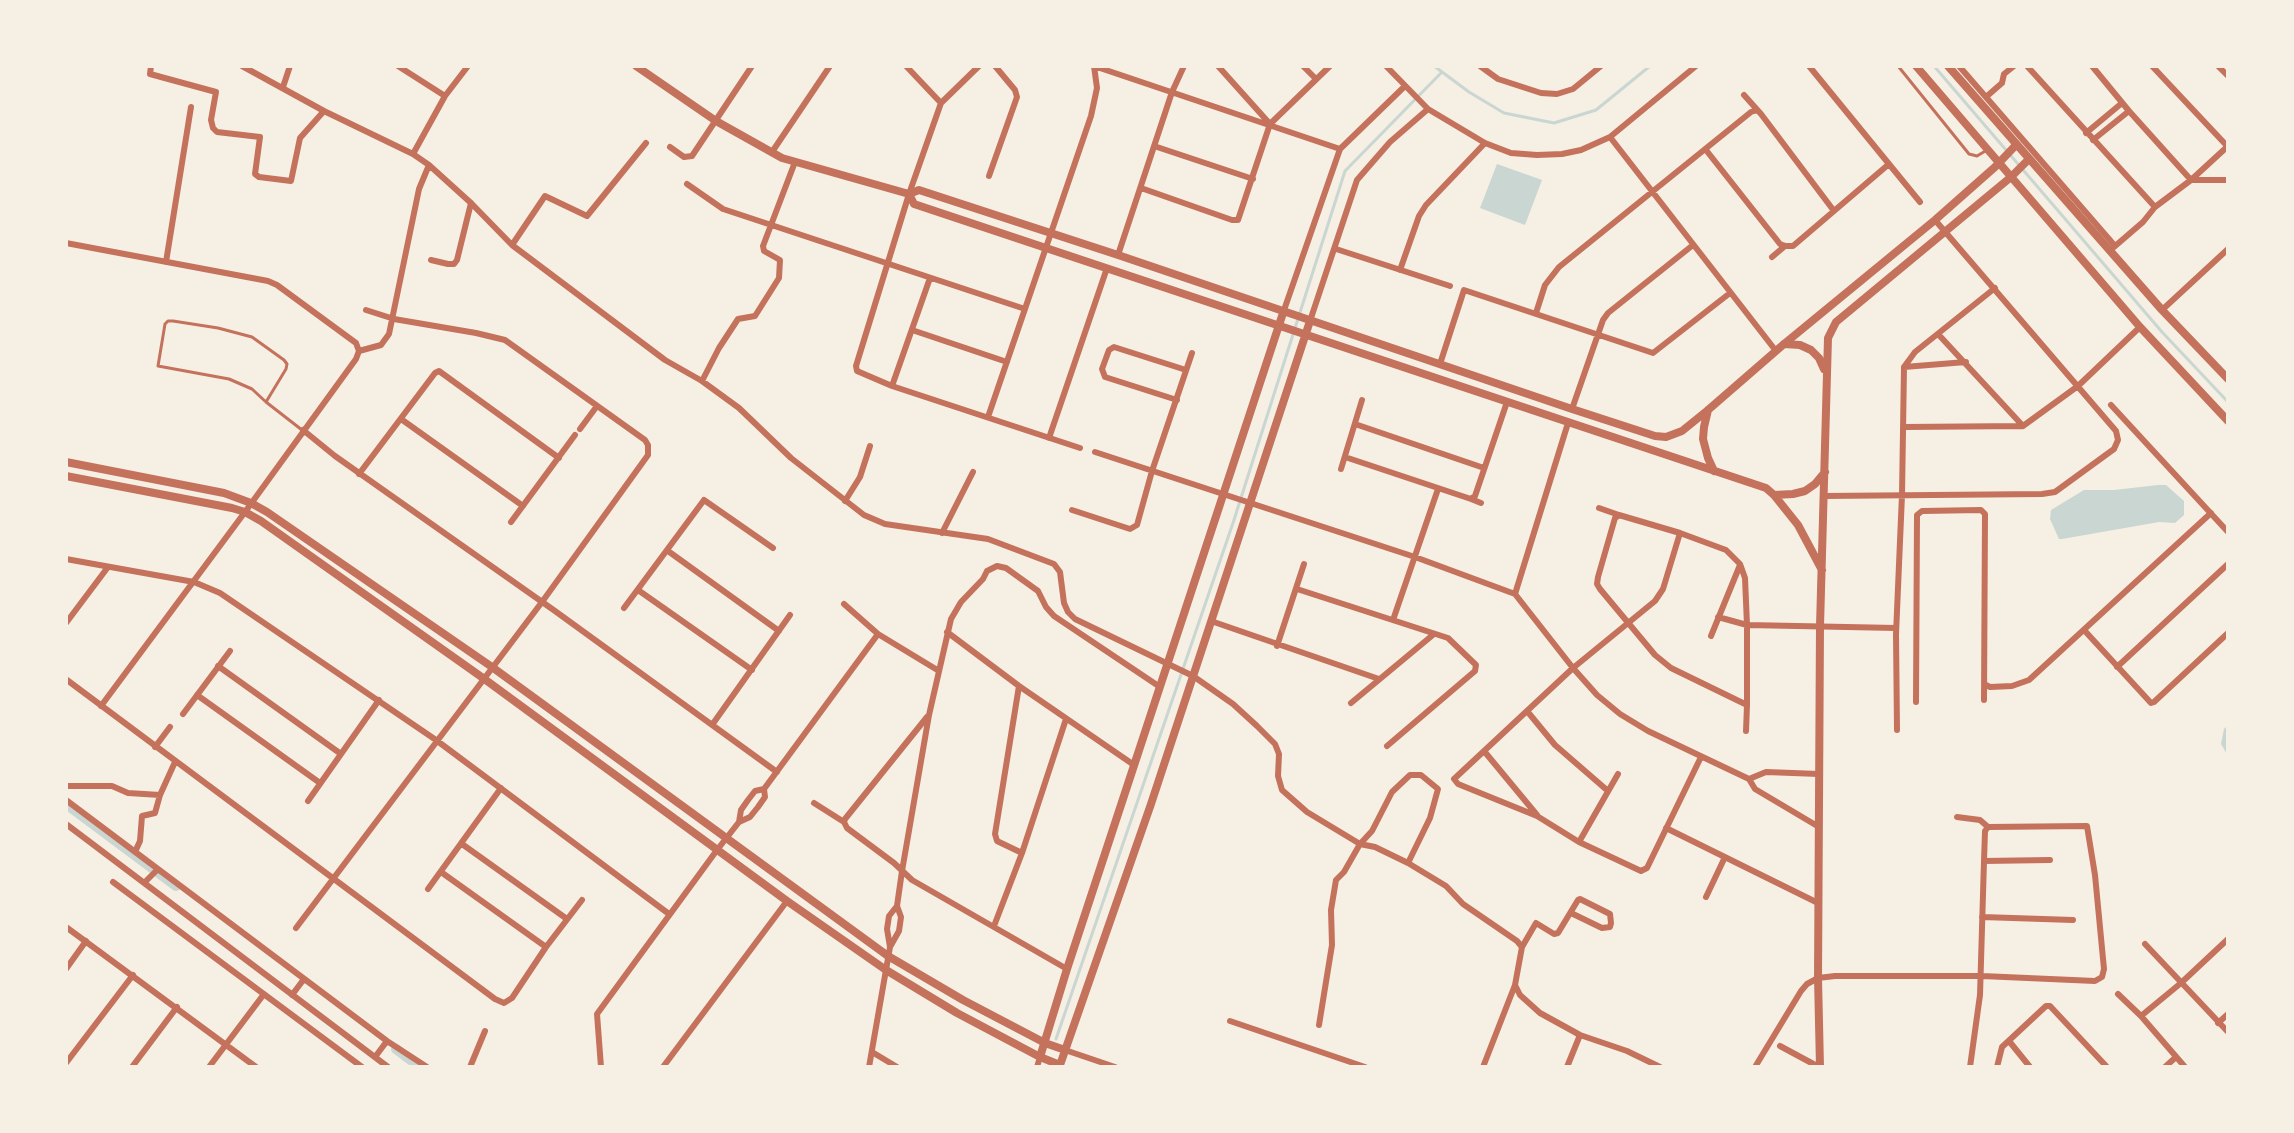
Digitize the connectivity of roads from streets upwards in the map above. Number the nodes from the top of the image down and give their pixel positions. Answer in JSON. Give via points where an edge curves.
{"nodes":[{"id":1,"x":151,"y":66,"type":"edge"},
{"id":2,"x":242,"y":66,"type":"edge"},
{"id":3,"x":290,"y":66,"type":"edge"},
{"id":4,"x":398,"y":66,"type":"edge"},
{"id":5,"x":468,"y":66,"type":"edge"},
{"id":6,"x":636,"y":66,"type":"edge"},
{"id":7,"x":752,"y":66,"type":"edge"},
{"id":8,"x":830,"y":66,"type":"edge"},
{"id":9,"x":906,"y":66,"type":"edge"},
{"id":10,"x":979,"y":66,"type":"edge"},
{"id":11,"x":995,"y":66,"type":"edge"},
{"id":12,"x":1094,"y":66,"type":"edge"},
{"id":13,"x":1184,"y":66,"type":"edge"},
{"id":14,"x":1218,"y":66,"type":"edge"},
{"id":15,"x":1303,"y":66,"type":"edge"},
{"id":16,"x":1330,"y":66,"type":"edge"},
{"id":17,"x":1386,"y":66,"type":"edge"},
{"id":18,"x":1480,"y":66,"type":"edge"},
{"id":19,"x":1495,"y":66,"type":"edge"},
{"id":20,"x":1696,"y":66,"type":"edge"},
{"id":21,"x":1809,"y":66,"type":"edge"},
{"id":22,"x":1916,"y":66,"type":"edge"},
{"id":23,"x":1948,"y":66,"type":"edge"},
{"id":24,"x":1959,"y":66,"type":"edge"},
{"id":25,"x":2014,"y":66,"type":"edge"},
{"id":26,"x":2027,"y":66,"type":"edge"},
{"id":27,"x":2092,"y":66,"type":"edge"},
{"id":28,"x":2152,"y":66,"type":"edge"},
{"id":29,"x":2218,"y":66,"type":"edge"},
{"id":30,"x":1598,"y":67,"type":"edge"},
{"id":31,"x":1488,"y":72,"type":"junction"},
{"id":32,"x":2228,"y":76,"type":"edge"},
{"id":33,"x":1316,"y":79,"type":"junction"},
{"id":34,"x":1406,"y":86,"type":"junction"},
{"id":35,"x":283,"y":87,"type":"junction"},
{"id":36,"x":1172,"y":92,"type":"junction"},
{"id":37,"x":1744,"y":95,"type":"dead end"},
{"id":38,"x":445,"y":96,"type":"junction"},
{"id":39,"x":1986,"y":97,"type":"junction"},
{"id":40,"x":941,"y":103,"type":"junction"},
{"id":41,"x":2122,"y":103,"type":"junction"},
{"id":42,"x":191,"y":107,"type":"dead end"},
{"id":43,"x":1428,"y":109,"type":"junction"},
{"id":44,"x":1757,"y":110,"type":"junction"},
{"id":45,"x":324,"y":111,"type":"junction"},
{"id":46,"x":2129,"y":111,"type":"junction"},
{"id":47,"x":716,"y":121,"type":"junction"},
{"id":48,"x":1270,"y":124,"type":"junction"},
{"id":49,"x":2086,"y":132,"type":"junction"},
{"id":50,"x":1610,"y":137,"type":"junction"},
{"id":51,"x":2093,"y":140,"type":"junction"},
{"id":52,"x":646,"y":143,"type":"dead end"},
{"id":53,"x":1485,"y":143,"type":"junction"},
{"id":54,"x":2017,"y":145,"type":"junction"},
{"id":55,"x":1154,"y":146,"type":"junction"},
{"id":56,"x":670,"y":147,"type":"dead end"},
{"id":57,"x":2228,"y":147,"type":"edge"},
{"id":58,"x":1340,"y":149,"type":"junction"},
{"id":59,"x":1706,"y":150,"type":"junction"},
{"id":60,"x":772,"y":152,"type":"junction"},
{"id":61,"x":413,"y":154,"type":"junction"},
{"id":62,"x":2027,"y":160,"type":"junction"},
{"id":63,"x":2001,"y":161,"type":"junction"},
{"id":64,"x":795,"y":162,"type":"junction"},
{"id":65,"x":1889,"y":164,"type":"junction"},
{"id":66,"x":429,"y":165,"type":"junction"},
{"id":67,"x":2014,"y":175,"type":"junction"},
{"id":68,"x":990,"y":176,"type":"dead end"},
{"id":69,"x":1253,"y":179,"type":"junction"},
{"id":70,"x":2191,"y":180,"type":"junction"},
{"id":71,"x":2228,"y":180,"type":"edge"},
{"id":72,"x":687,"y":184,"type":"dead end"},
{"id":73,"x":1140,"y":188,"type":"junction"},
{"id":74,"x":1652,"y":193,"type":"junction"},
{"id":75,"x":909,"y":194,"type":"junction"},
{"id":76,"x":1920,"y":202,"type":"dead end"},
{"id":77,"x":471,"y":203,"type":"junction"},
{"id":78,"x":2155,"y":207,"type":"junction"},
{"id":79,"x":1834,"y":211,"type":"junction"},
{"id":80,"x":1235,"y":220,"type":"junction"},
{"id":81,"x":1935,"y":220,"type":"junction"},
{"id":82,"x":772,"y":226,"type":"junction"},
{"id":83,"x":1235,"y":228,"type":"dead end"},
{"id":84,"x":1946,"y":231,"type":"junction"},
{"id":85,"x":1050,"y":233,"type":"junction"},
{"id":86,"x":66,"y":243,"type":"edge"},
{"id":87,"x":512,"y":245,"type":"junction"},
{"id":88,"x":1693,"y":245,"type":"junction"},
{"id":89,"x":1785,"y":246,"type":"junction"},
{"id":90,"x":1046,"y":247,"type":"junction"},
{"id":91,"x":2113,"y":248,"type":"junction"},
{"id":92,"x":1336,"y":249,"type":"junction"},
{"id":93,"x":2228,"y":249,"type":"edge"},
{"id":94,"x":1119,"y":255,"type":"junction"},
{"id":95,"x":1772,"y":257,"type":"dead end"},
{"id":96,"x":431,"y":260,"type":"dead end"},
{"id":97,"x":166,"y":262,"type":"junction"},
{"id":98,"x":888,"y":264,"type":"junction"},
{"id":99,"x":1107,"y":268,"type":"junction"},
{"id":100,"x":1400,"y":270,"type":"junction"},
{"id":101,"x":930,"y":278,"type":"junction"},
{"id":102,"x":1450,"y":286,"type":"dead end"},
{"id":103,"x":1995,"y":288,"type":"junction"},
{"id":104,"x":1730,"y":292,"type":"junction"},
{"id":105,"x":1025,"y":309,"type":"junction"},
{"id":106,"x":366,"y":310,"type":"dead end"},
{"id":107,"x":2162,"y":310,"type":"junction"},
{"id":108,"x":1536,"y":313,"type":"junction"},
{"id":109,"x":1286,"y":314,"type":"junction"},
{"id":110,"x":394,"y":319,"type":"junction"},
{"id":111,"x":1307,"y":320,"type":"junction"},
{"id":112,"x":2140,"y":327,"type":"junction"},
{"id":113,"x":1282,"y":328,"type":"junction"},
{"id":114,"x":912,"y":330,"type":"junction"},
{"id":115,"x":1303,"y":334,"type":"junction"},
{"id":116,"x":1938,"y":334,"type":"junction"},
{"id":117,"x":1598,"y":335,"type":"junction"},
{"id":118,"x":1784,"y":344,"type":"junction"},
{"id":119,"x":359,"y":351,"type":"junction"},
{"id":120,"x":1776,"y":351,"type":"junction"},
{"id":121,"x":1192,"y":352,"type":"dead end"},
{"id":122,"x":1007,"y":362,"type":"junction"},
{"id":123,"x":1966,"y":362,"type":"junction"},
{"id":124,"x":1440,"y":364,"type":"junction"},
{"id":125,"x":1904,"y":367,"type":"junction"},
{"id":126,"x":1186,"y":370,"type":"junction"},
{"id":127,"x":1826,"y":372,"type":"junction"},
{"id":128,"x":2228,"y":379,"type":"edge"},
{"id":129,"x":702,"y":381,"type":"junction"},
{"id":130,"x":892,"y":386,"type":"junction"},
{"id":131,"x":2078,"y":386,"type":"junction"},
{"id":132,"x":1177,"y":400,"type":"junction"},
{"id":133,"x":1362,"y":400,"type":"dead end"},
{"id":134,"x":1507,"y":402,"type":"junction"},
{"id":135,"x":2111,"y":405,"type":"dead end"},
{"id":136,"x":597,"y":406,"type":"junction"},
{"id":137,"x":1572,"y":409,"type":"junction"},
{"id":138,"x":1708,"y":410,"type":"junction"},
{"id":139,"x":988,"y":417,"type":"junction"},
{"id":140,"x":401,"y":419,"type":"junction"},
{"id":141,"x":2228,"y":422,"type":"edge"},
{"id":142,"x":1568,"y":423,"type":"junction"},
{"id":143,"x":1355,"y":424,"type":"junction"},
{"id":144,"x":2023,"y":426,"type":"junction"},
{"id":145,"x":1904,"y":427,"type":"junction"},
{"id":146,"x":303,"y":430,"type":"junction"},
{"id":147,"x":1049,"y":438,"type":"junction"},
{"id":148,"x":870,"y":446,"type":"dead end"},
{"id":149,"x":1080,"y":448,"type":"dead end"},
{"id":150,"x":1095,"y":452,"type":"dead end"},
{"id":151,"x":1345,"y":457,"type":"junction"},
{"id":152,"x":559,"y":458,"type":"junction"},
{"id":153,"x":66,"y":462,"type":"edge"},
{"id":154,"x":1484,"y":468,"type":"junction"},
{"id":155,"x":1341,"y":469,"type":"dead end"},
{"id":156,"x":1825,"y":470,"type":"junction"},
{"id":157,"x":1152,"y":471,"type":"junction"},
{"id":158,"x":1714,"y":471,"type":"junction"},
{"id":159,"x":973,"y":472,"type":"dead end"},
{"id":160,"x":359,"y":474,"type":"junction"},
{"id":161,"x":66,"y":476,"type":"edge"},
{"id":162,"x":1438,"y":489,"type":"junction"},
{"id":163,"x":1226,"y":494,"type":"junction"},
{"id":164,"x":1774,"y":495,"type":"junction"},
{"id":165,"x":1902,"y":495,"type":"junction"},
{"id":166,"x":1824,"y":496,"type":"junction"},
{"id":167,"x":1469,"y":499,"type":"junction"},
{"id":168,"x":845,"y":501,"type":"junction"},
{"id":169,"x":1247,"y":501,"type":"junction"},
{"id":170,"x":251,"y":503,"type":"junction"},
{"id":171,"x":1481,"y":503,"type":"dead end"},
{"id":172,"x":523,"y":506,"type":"junction"},
{"id":173,"x":1599,"y":508,"type":"dead end"},
{"id":174,"x":1072,"y":510,"type":"dead end"},
{"id":175,"x":245,"y":512,"type":"junction"},
{"id":176,"x":2211,"y":513,"type":"junction"},
{"id":177,"x":1619,"y":515,"type":"junction"},
{"id":178,"x":511,"y":522,"type":"dead end"},
{"id":179,"x":2228,"y":532,"type":"edge"},
{"id":180,"x":942,"y":533,"type":"junction"},
{"id":181,"x":1680,"y":533,"type":"junction"},
{"id":182,"x":773,"y":548,"type":"dead end"},
{"id":183,"x":668,"y":551,"type":"junction"},
{"id":184,"x":1415,"y":557,"type":"junction"},
{"id":185,"x":66,"y":559,"type":"edge"},
{"id":186,"x":1304,"y":564,"type":"dead end"},
{"id":187,"x":1740,"y":564,"type":"junction"},
{"id":188,"x":2228,"y":564,"type":"edge"},
{"id":189,"x":108,"y":567,"type":"junction"},
{"id":190,"x":1822,"y":570,"type":"junction"},
{"id":191,"x":194,"y":582,"type":"junction"},
{"id":192,"x":1297,"y":589,"type":"junction"},
{"id":193,"x":638,"y":590,"type":"junction"},
{"id":194,"x":1515,"y":594,"type":"junction"},
{"id":195,"x":542,"y":602,"type":"junction"},
{"id":196,"x":844,"y":604,"type":"dead end"},
{"id":197,"x":624,"y":608,"type":"dead end"},
{"id":198,"x":790,"y":615,"type":"dead end"},
{"id":199,"x":1718,"y":616,"type":"junction"},
{"id":200,"x":1393,"y":620,"type":"junction"},
{"id":201,"x":1211,"y":621,"type":"junction"},
{"id":202,"x":66,"y":623,"type":"edge"},
{"id":203,"x":1629,"y":623,"type":"junction"},
{"id":204,"x":1747,"y":625,"type":"junction"},
{"id":205,"x":1820,"y":626,"type":"junction"},
{"id":206,"x":1896,"y":628,"type":"junction"},
{"id":207,"x":2084,"y":630,"type":"junction"},
{"id":208,"x":779,"y":631,"type":"junction"},
{"id":209,"x":948,"y":632,"type":"junction"},
{"id":210,"x":2228,"y":633,"type":"edge"},
{"id":211,"x":878,"y":634,"type":"junction"},
{"id":212,"x":1434,"y":634,"type":"junction"},
{"id":213,"x":1711,"y":636,"type":"dead end"},
{"id":214,"x":1277,"y":646,"type":"junction"},
{"id":215,"x":230,"y":651,"type":"dead end"},
{"id":216,"x":218,"y":666,"type":"junction"},
{"id":217,"x":1170,"y":666,"type":"junction"},
{"id":218,"x":492,"y":667,"type":"junction"},
{"id":219,"x":1573,"y":668,"type":"junction"},
{"id":220,"x":2117,"y":668,"type":"junction"},
{"id":221,"x":752,"y":670,"type":"junction"},
{"id":222,"x":939,"y":671,"type":"junction"},
{"id":223,"x":1189,"y":675,"type":"junction"},
{"id":224,"x":483,"y":678,"type":"junction"},
{"id":225,"x":1379,"y":679,"type":"junction"},
{"id":226,"x":67,"y":680,"type":"edge"},
{"id":227,"x":1986,"y":685,"type":"junction"},
{"id":228,"x":1019,"y":686,"type":"junction"},
{"id":229,"x":1160,"y":687,"type":"junction"},
{"id":230,"x":197,"y":695,"type":"junction"},
{"id":231,"x":379,"y":700,"type":"junction"},
{"id":232,"x":1984,"y":700,"type":"dead end"},
{"id":233,"x":1916,"y":702,"type":"dead end"},
{"id":234,"x":1351,"y":703,"type":"dead end"},
{"id":235,"x":1747,"y":705,"type":"junction"},
{"id":236,"x":101,"y":706,"type":"junction"},
{"id":237,"x":1527,"y":711,"type":"junction"},
{"id":238,"x":183,"y":714,"type":"dead end"},
{"id":239,"x":929,"y":715,"type":"junction"},
{"id":240,"x":1066,"y":719,"type":"junction"},
{"id":241,"x":712,"y":725,"type":"junction"},
{"id":242,"x":170,"y":727,"type":"dead end"},
{"id":243,"x":1897,"y":730,"type":"dead end"},
{"id":244,"x":1746,"y":731,"type":"dead end"},
{"id":245,"x":435,"y":740,"type":"junction"},
{"id":246,"x":1387,"y":746,"type":"dead end"},
{"id":247,"x":155,"y":747,"type":"junction"},
{"id":248,"x":1484,"y":751,"type":"junction"},
{"id":249,"x":341,"y":754,"type":"junction"},
{"id":250,"x":1701,"y":757,"type":"junction"},
{"id":251,"x":175,"y":762,"type":"junction"},
{"id":252,"x":1134,"y":765,"type":"junction"},
{"id":253,"x":777,"y":772,"type":"junction"},
{"id":254,"x":1618,"y":774,"type":"dead end"},
{"id":255,"x":1819,"y":774,"type":"junction"},
{"id":256,"x":1749,"y":779,"type":"junction"},
{"id":257,"x":320,"y":783,"type":"junction"},
{"id":258,"x":66,"y":786,"type":"edge"},
{"id":259,"x":501,"y":789,"type":"junction"},
{"id":260,"x":764,"y":789,"type":"junction"},
{"id":261,"x":1608,"y":791,"type":"junction"},
{"id":262,"x":160,"y":795,"type":"junction"},
{"id":263,"x":66,"y":800,"type":"edge"},
{"id":264,"x":308,"y":801,"type":"dead end"},
{"id":265,"x":814,"y":803,"type":"dead end"},
{"id":266,"x":1538,"y":816,"type":"junction"},
{"id":267,"x":1957,"y":817,"type":"dead end"},
{"id":268,"x":739,"y":822,"type":"junction"},
{"id":269,"x":844,"y":822,"type":"junction"},
{"id":270,"x":66,"y":824,"type":"edge"},
{"id":271,"x":1819,"y":827,"type":"junction"},
{"id":272,"x":1988,"y":827,"type":"junction"},
{"id":273,"x":1666,"y":828,"type":"junction"},
{"id":274,"x":727,"y":837,"type":"junction"},
{"id":275,"x":1580,"y":842,"type":"junction"},
{"id":276,"x":462,"y":844,"type":"junction"},
{"id":277,"x":1360,"y":844,"type":"junction"},
{"id":278,"x":717,"y":850,"type":"junction"},
{"id":279,"x":135,"y":852,"type":"junction"},
{"id":280,"x":1022,"y":853,"type":"junction"},
{"id":281,"x":1725,"y":857,"type":"junction"},
{"id":282,"x":1984,"y":861,"type":"junction"},
{"id":283,"x":2050,"y":861,"type":"dead end"},
{"id":284,"x":1408,"y":863,"type":"junction"},
{"id":285,"x":157,"y":869,"type":"junction"},
{"id":286,"x":902,"y":871,"type":"junction"},
{"id":287,"x":441,"y":872,"type":"junction"},
{"id":288,"x":334,"y":880,"type":"junction"},
{"id":289,"x":146,"y":881,"type":"junction"},
{"id":290,"x":113,"y":882,"type":"dead end"},
{"id":291,"x":428,"y":889,"type":"dead end"},
{"id":292,"x":1706,"y":897,"type":"dead end"},
{"id":293,"x":582,"y":900,"type":"dead end"},
{"id":294,"x":787,"y":901,"type":"junction"},
{"id":295,"x":1818,"y":903,"type":"junction"},
{"id":296,"x":897,"y":906,"type":"junction"},
{"id":297,"x":1571,"y":913,"type":"junction"},
{"id":298,"x":669,"y":914,"type":"junction"},
{"id":299,"x":1982,"y":917,"type":"junction"},
{"id":300,"x":567,"y":919,"type":"junction"},
{"id":301,"x":2073,"y":920,"type":"dead end"},
{"id":302,"x":994,"y":926,"type":"junction"},
{"id":303,"x":66,"y":927,"type":"edge"},
{"id":304,"x":296,"y":928,"type":"dead end"},
{"id":305,"x":2228,"y":939,"type":"edge"},
{"id":306,"x":86,"y":941,"type":"junction"},
{"id":307,"x":2145,"y":944,"type":"dead end"},
{"id":308,"x":546,"y":947,"type":"junction"},
{"id":309,"x":890,"y":947,"type":"junction"},
{"id":310,"x":1522,"y":947,"type":"junction"},
{"id":311,"x":888,"y":956,"type":"junction"},
{"id":312,"x":66,"y":969,"type":"edge"},
{"id":313,"x":1067,"y":969,"type":"junction"},
{"id":314,"x":886,"y":970,"type":"junction"},
{"id":315,"x":133,"y":975,"type":"junction"},
{"id":316,"x":1982,"y":976,"type":"junction"},
{"id":317,"x":1818,"y":978,"type":"junction"},
{"id":318,"x":303,"y":980,"type":"junction"},
{"id":319,"x":2181,"y":983,"type":"junction"},
{"id":320,"x":1515,"y":985,"type":"junction"},
{"id":321,"x":264,"y":994,"type":"junction"},
{"id":322,"x":293,"y":994,"type":"junction"},
{"id":323,"x":2118,"y":994,"type":"dead end"},
{"id":324,"x":177,"y":1007,"type":"junction"},
{"id":325,"x":2228,"y":1014,"type":"edge"},
{"id":326,"x":2141,"y":1016,"type":"junction"},
{"id":327,"x":1230,"y":1021,"type":"dead end"},
{"id":328,"x":2218,"y":1023,"type":"junction"},
{"id":329,"x":1318,"y":1025,"type":"dead end"},
{"id":330,"x":485,"y":1031,"type":"dead end"},
{"id":331,"x":2228,"y":1032,"type":"edge"},
{"id":332,"x":1580,"y":1035,"type":"junction"},
{"id":333,"x":387,"y":1041,"type":"junction"},
{"id":334,"x":2009,"y":1041,"type":"junction"},
{"id":335,"x":1045,"y":1043,"type":"junction"},
{"id":336,"x":226,"y":1045,"type":"junction"},
{"id":337,"x":1780,"y":1046,"type":"dead end"},
{"id":338,"x":1065,"y":1050,"type":"junction"},
{"id":339,"x":872,"y":1052,"type":"junction"},
{"id":340,"x":376,"y":1055,"type":"junction"},
{"id":341,"x":1040,"y":1057,"type":"junction"},
{"id":342,"x":2176,"y":1057,"type":"junction"},
{"id":343,"x":66,"y":1063,"type":"edge"},
{"id":344,"x":1062,"y":1066,"type":"edge"},
{"id":345,"x":132,"y":1067,"type":"edge"},
{"id":346,"x":209,"y":1067,"type":"edge"},
{"id":347,"x":256,"y":1067,"type":"edge"},
{"id":348,"x":362,"y":1067,"type":"edge"},
{"id":349,"x":388,"y":1067,"type":"edge"},
{"id":350,"x":427,"y":1067,"type":"edge"},
{"id":351,"x":470,"y":1067,"type":"edge"},
{"id":352,"x":601,"y":1067,"type":"edge"},
{"id":353,"x":663,"y":1067,"type":"edge"},
{"id":354,"x":869,"y":1067,"type":"edge"},
{"id":355,"x":897,"y":1067,"type":"edge"},
{"id":356,"x":1037,"y":1067,"type":"edge"},
{"id":357,"x":1115,"y":1067,"type":"edge"},
{"id":358,"x":1365,"y":1067,"type":"edge"},
{"id":359,"x":1483,"y":1067,"type":"edge"},
{"id":360,"x":1567,"y":1067,"type":"edge"},
{"id":361,"x":1660,"y":1067,"type":"edge"},
{"id":362,"x":1755,"y":1067,"type":"edge"},
{"id":363,"x":1820,"y":1067,"type":"edge"},
{"id":364,"x":1970,"y":1067,"type":"edge"},
{"id":365,"x":1996,"y":1067,"type":"edge"},
{"id":366,"x":2030,"y":1067,"type":"edge"},
{"id":367,"x":2107,"y":1067,"type":"edge"},
{"id":368,"x":2165,"y":1067,"type":"edge"},
{"id":369,"x":2185,"y":1067,"type":"edge"}],
"edges":[{"from":1,"to":45,"type":"street","via":[[150,74],[216,92],[211,120],[217,132],[260,137],[255,174],[259,177],[291,181],[300,138]]},
{"from":2,"to":35,"type":"street"},
{"from":3,"to":35,"type":"street"},
{"from":4,"to":38,"type":"street"},
{"from":5,"to":38,"type":"street"},
{"from":6,"to":47,"type":"street"},
{"from":7,"to":47,"type":"street"},
{"from":8,"to":60,"type":"street"},
{"from":9,"to":40,"type":"street"},
{"from":10,"to":40,"type":"street"},
{"from":11,"to":68,"type":"street","via":[[1017,97]]},
{"from":12,"to":36,"type":"street"},
{"from":12,"to":85,"type":"street","via":[[1097,88],[1091,116]]},
{"from":13,"to":36,"type":"street"},
{"from":14,"to":48,"type":"street"},
{"from":15,"to":33,"type":"street"},
{"from":16,"to":33,"type":"street"},
{"from":17,"to":34,"type":"street"},
{"from":18,"to":31,"type":"street"},
{"from":19,"to":31,"type":"street"},
{"from":20,"to":50,"type":"street"},
{"from":21,"to":65,"type":"street"},
{"from":22,"to":63,"type":"street","via":[[1987,150]]},
{"from":23,"to":54,"type":"street"},
{"from":24,"to":39,"type":"street"},
{"from":25,"to":39,"type":"street"},
{"from":26,"to":49,"type":"street"},
{"from":27,"to":41,"type":"street"},
{"from":28,"to":57,"type":"street"},
{"from":29,"to":32,"type":"street"},
{"from":30,"to":31,"type":"street","via":[[1573,89],[1557,94],[1498,80]]},
{"from":33,"to":48,"type":"street"},
{"from":34,"to":43,"type":"street"},
{"from":34,"to":58,"type":"street"},
{"from":35,"to":45,"type":"street"},
{"from":36,"to":48,"type":"street"},
{"from":36,"to":55,"type":"street"},
{"from":37,"to":44,"type":"street"},
{"from":38,"to":61,"type":"street"},
{"from":39,"to":54,"type":"street"},
{"from":40,"to":75,"type":"street"},
{"from":41,"to":46,"type":"street"},
{"from":41,"to":49,"type":"street"},
{"from":42,"to":97,"type":"street"},
{"from":43,"to":53,"type":"street"},
{"from":43,"to":92,"type":"street","via":[[1389,142],[1357,180]]},
{"from":44,"to":59,"type":"street"},
{"from":44,"to":79,"type":"street"},
{"from":45,"to":61,"type":"street"},
{"from":46,"to":51,"type":"street"},
{"from":46,"to":70,"type":"street"},
{"from":47,"to":56,"type":"street","via":[[690,157]]},
{"from":47,"to":60,"type":"street"},
{"from":48,"to":58,"type":"street"},
{"from":48,"to":69,"type":"street"},
{"from":49,"to":51,"type":"street"},
{"from":50,"to":53,"type":"street","via":[[1562,154],[1511,153]]},
{"from":50,"to":74,"type":"street"},
{"from":51,"to":78,"type":"street"},
{"from":52,"to":87,"type":"street","via":[[587,216],[545,196]]},
{"from":53,"to":100,"type":"street","via":[[1426,205]]},
{"from":54,"to":62,"type":"street"},
{"from":54,"to":63,"type":"street"},
{"from":54,"to":91,"type":"street"},
{"from":55,"to":69,"type":"street"},
{"from":55,"to":73,"type":"street"},
{"from":57,"to":70,"type":"street"},
{"from":58,"to":109,"type":"street"},
{"from":59,"to":74,"type":"street"},
{"from":59,"to":89,"type":"street"},
{"from":60,"to":64,"type":"street"},
{"from":61,"to":66,"type":"street"},
{"from":62,"to":67,"type":"street"},
{"from":62,"to":91,"type":"street"},
{"from":63,"to":67,"type":"street"},
{"from":63,"to":81,"type":"street"},
{"from":64,"to":75,"type":"street"},
{"from":64,"to":82,"type":"street"},
{"from":65,"to":76,"type":"street"},
{"from":65,"to":79,"type":"street"},
{"from":66,"to":77,"type":"street"},
{"from":66,"to":110,"type":"street","via":[[419,189]]},
{"from":67,"to":84,"type":"street"},
{"from":67,"to":112,"type":"street"},
{"from":69,"to":80,"type":"street"},
{"from":70,"to":71,"type":"street"},
{"from":70,"to":78,"type":"street"},
{"from":72,"to":82,"type":"street","via":[[723,209]]},
{"from":73,"to":80,"type":"street"},
{"from":73,"to":94,"type":"street"},
{"from":74,"to":88,"type":"street"},
{"from":74,"to":108,"type":"street","via":[[1551,274]]},
{"from":75,"to":85,"type":"street","via":[[919,190]]},
{"from":75,"to":90,"type":"street","via":[[914,204]]},
{"from":75,"to":98,"type":"street"},
{"from":77,"to":87,"type":"street"},
{"from":77,"to":96,"type":"street","via":[[457,260],[454,264]]},
{"from":78,"to":91,"type":"street"},
{"from":79,"to":89,"type":"street","via":[[1793,246]]},
{"from":80,"to":83,"type":"street"},
{"from":81,"to":84,"type":"street"},
{"from":81,"to":118,"type":"street"},
{"from":82,"to":98,"type":"street"},
{"from":82,"to":129,"type":"street","via":[[764,251],[780,260],[779,278],[755,316],[738,319]]},
{"from":84,"to":103,"type":"street"},
{"from":84,"to":127,"type":"street","via":[[1836,322],[1828,338]]},
{"from":85,"to":90,"type":"street"},
{"from":85,"to":94,"type":"street"},
{"from":86,"to":97,"type":"street"},
{"from":87,"to":129,"type":"street","via":[[665,360]]},
{"from":88,"to":104,"type":"street"},
{"from":88,"to":117,"type":"street","via":[[1608,313]]},
{"from":89,"to":95,"type":"street"},
{"from":90,"to":99,"type":"street"},
{"from":90,"to":105,"type":"street"},
{"from":91,"to":107,"type":"street"},
{"from":92,"to":100,"type":"street"},
{"from":92,"to":111,"type":"street"},
{"from":93,"to":107,"type":"street"},
{"from":94,"to":109,"type":"street"},
{"from":97,"to":119,"type":"street","via":[[277,285],[356,343]]},
{"from":98,"to":101,"type":"street"},
{"from":98,"to":130,"type":"street","via":[[856,366],[861,374]]},
{"from":99,"to":113,"type":"street"},
{"from":99,"to":147,"type":"street"},
{"from":100,"to":102,"type":"street"},
{"from":101,"to":105,"type":"street"},
{"from":101,"to":114,"type":"street"},
{"from":103,"to":116,"type":"street"},
{"from":103,"to":131,"type":"street"},
{"from":104,"to":117,"type":"street","via":[[1653,353]]},
{"from":104,"to":120,"type":"street"},
{"from":105,"to":122,"type":"street"},
{"from":106,"to":110,"type":"street"},
{"from":107,"to":128,"type":"street"},
{"from":108,"to":117,"type":"street"},
{"from":108,"to":124,"type":"street","via":[[1464,290]]},
{"from":109,"to":111,"type":"street"},
{"from":109,"to":113,"type":"street"},
{"from":110,"to":119,"type":"street","via":[[385,342]]},
{"from":110,"to":136,"type":"street","via":[[506,340]]},
{"from":111,"to":115,"type":"street"},
{"from":111,"to":124,"type":"street"},
{"from":112,"to":131,"type":"street"},
{"from":112,"to":141,"type":"street"},
{"from":113,"to":115,"type":"street"},
{"from":113,"to":163,"type":"street"},
{"from":114,"to":122,"type":"street"},
{"from":114,"to":130,"type":"street"},
{"from":115,"to":134,"type":"street"},
{"from":115,"to":169,"type":"street"},
{"from":116,"to":123,"type":"street"},
{"from":116,"to":125,"type":"street"},
{"from":117,"to":137,"type":"street"},
{"from":118,"to":120,"type":"street"},
{"from":118,"to":127,"type":"street","via":[[1811,350]]},
{"from":119,"to":146,"type":"street"},
{"from":120,"to":138,"type":"street"},
{"from":121,"to":126,"type":"street"},
{"from":122,"to":139,"type":"street"},
{"from":123,"to":125,"type":"street"},
{"from":123,"to":144,"type":"street"},
{"from":124,"to":137,"type":"street"},
{"from":125,"to":145,"type":"street"},
{"from":126,"to":132,"type":"street"},
{"from":126,"to":132,"type":"street","via":[[1114,347],[1102,369],[1106,377]]},
{"from":127,"to":156,"type":"street"},
{"from":129,"to":168,"type":"street","via":[[739,408],[791,458]]},
{"from":130,"to":139,"type":"street"},
{"from":131,"to":144,"type":"street"},
{"from":131,"to":165,"type":"street","via":[[2116,431],[2118,440],[2114,449],[2055,492]]},
{"from":132,"to":157,"type":"street"},
{"from":133,"to":143,"type":"street"},
{"from":134,"to":142,"type":"street"},
{"from":134,"to":154,"type":"street"},
{"from":135,"to":176,"type":"street"},
{"from":136,"to":152,"type":"street"},
{"from":136,"to":195,"type":"street","via":[[645,440],[648,455]]},
{"from":137,"to":138,"type":"street","via":[[1660,437],[1682,431]]},
{"from":138,"to":158,"type":"street","via":[[1703,439]]},
{"from":139,"to":147,"type":"street"},
{"from":140,"to":152,"type":"street","via":[[439,371]]},
{"from":140,"to":160,"type":"street"},
{"from":140,"to":172,"type":"street"},
{"from":142,"to":158,"type":"street"},
{"from":142,"to":194,"type":"street"},
{"from":143,"to":151,"type":"street"},
{"from":143,"to":154,"type":"street"},
{"from":144,"to":145,"type":"street"},
{"from":145,"to":165,"type":"street"},
{"from":146,"to":160,"type":"street"},
{"from":146,"to":170,"type":"street"},
{"from":147,"to":149,"type":"street"},
{"from":148,"to":168,"type":"street","via":[[860,477]]},
{"from":150,"to":157,"type":"street"},
{"from":151,"to":155,"type":"street"},
{"from":151,"to":162,"type":"street"},
{"from":152,"to":172,"type":"street"},
{"from":153,"to":170,"type":"street","via":[[224,493]]},
{"from":154,"to":167,"type":"street","via":[[1475,496]]},
{"from":156,"to":164,"type":"street","via":[[1805,490]]},
{"from":156,"to":166,"type":"street"},
{"from":157,"to":163,"type":"street"},
{"from":157,"to":174,"type":"street","via":[[1134,528]]},
{"from":158,"to":164,"type":"street","via":[[1761,486]]},
{"from":159,"to":180,"type":"street"},
{"from":160,"to":195,"type":"street"},
{"from":161,"to":175,"type":"street"},
{"from":162,"to":167,"type":"street"},
{"from":162,"to":184,"type":"street"},
{"from":163,"to":169,"type":"street"},
{"from":163,"to":217,"type":"street"},
{"from":164,"to":190,"type":"street","via":[[1803,533]]},
{"from":165,"to":166,"type":"street"},
{"from":165,"to":206,"type":"street"},
{"from":166,"to":190,"type":"street"},
{"from":167,"to":171,"type":"street"},
{"from":168,"to":180,"type":"street","via":[[885,524]]},
{"from":169,"to":184,"type":"street"},
{"from":169,"to":201,"type":"street"},
{"from":170,"to":175,"type":"street"},
{"from":170,"to":218,"type":"street"},
{"from":172,"to":178,"type":"street"},
{"from":173,"to":177,"type":"street"},
{"from":175,"to":191,"type":"street"},
{"from":175,"to":224,"type":"street"},
{"from":176,"to":179,"type":"street"},
{"from":176,"to":207,"type":"street"},
{"from":177,"to":181,"type":"street"},
{"from":177,"to":203,"type":"street","via":[[1598,584]]},
{"from":180,"to":217,"type":"street","via":[[988,539],[1054,564],[1060,572],[1064,603],[1075,619]]},
{"from":181,"to":187,"type":"street","via":[[1726,550]]},
{"from":181,"to":203,"type":"street","via":[[1660,595]]},
{"from":182,"to":183,"type":"street","via":[[706,500]]},
{"from":183,"to":193,"type":"street"},
{"from":183,"to":208,"type":"street"},
{"from":184,"to":194,"type":"street"},
{"from":184,"to":200,"type":"street"},
{"from":185,"to":189,"type":"street"},
{"from":186,"to":192,"type":"street"},
{"from":187,"to":199,"type":"street"},
{"from":187,"to":204,"type":"street","via":[[1745,578]]},
{"from":188,"to":220,"type":"street"},
{"from":189,"to":191,"type":"street"},
{"from":189,"to":202,"type":"street"},
{"from":190,"to":205,"type":"street"},
{"from":191,"to":231,"type":"street","via":[[220,593]]},
{"from":191,"to":236,"type":"street"},
{"from":192,"to":200,"type":"street"},
{"from":192,"to":214,"type":"street"},
{"from":193,"to":197,"type":"street"},
{"from":193,"to":221,"type":"street"},
{"from":194,"to":219,"type":"street"},
{"from":195,"to":218,"type":"street"},
{"from":195,"to":241,"type":"street"},
{"from":196,"to":211,"type":"street"},
{"from":198,"to":208,"type":"street"},
{"from":199,"to":204,"type":"street"},
{"from":199,"to":213,"type":"street"},
{"from":200,"to":212,"type":"street"},
{"from":201,"to":214,"type":"street"},
{"from":201,"to":223,"type":"street"},
{"from":203,"to":219,"type":"street"},
{"from":203,"to":235,"type":"street","via":[[1671,668]]},
{"from":204,"to":205,"type":"street"},
{"from":204,"to":235,"type":"street"},
{"from":205,"to":206,"type":"street"},
{"from":205,"to":255,"type":"street"},
{"from":206,"to":243,"type":"street"},
{"from":207,"to":220,"type":"street"},
{"from":207,"to":227,"type":"street","via":[[2029,680],[2012,686]]},
{"from":208,"to":221,"type":"street"},
{"from":209,"to":222,"type":"street"},
{"from":209,"to":228,"type":"street"},
{"from":209,"to":229,"type":"street","via":[[953,614],[965,597],[990,569],[1001,567],[1038,591],[1054,616]]},
{"from":210,"to":220,"type":"street","via":[[2153,702],[2147,701]]},
{"from":211,"to":222,"type":"street"},
{"from":211,"to":253,"type":"street"},
{"from":212,"to":225,"type":"street"},
{"from":212,"to":246,"type":"street","via":[[1448,638],[1476,668]]},
{"from":214,"to":225,"type":"street"},
{"from":215,"to":216,"type":"street"},
{"from":216,"to":230,"type":"street"},
{"from":216,"to":249,"type":"street"},
{"from":217,"to":223,"type":"street"},
{"from":217,"to":229,"type":"street"},
{"from":218,"to":224,"type":"street"},
{"from":218,"to":274,"type":"street"},
{"from":219,"to":237,"type":"street"},
{"from":219,"to":250,"type":"street","via":[[1620,714]]},
{"from":221,"to":241,"type":"street"},
{"from":222,"to":239,"type":"street"},
{"from":223,"to":277,"type":"street","via":[[1233,704],[1275,744],[1282,790],[1308,812]]},
{"from":223,"to":338,"type":"street","via":[[1151,804]]},
{"from":224,"to":245,"type":"street"},
{"from":224,"to":278,"type":"street"},
{"from":225,"to":234,"type":"street"},
{"from":226,"to":236,"type":"street"},
{"from":227,"to":232,"type":"street"},
{"from":227,"to":233,"type":"street","via":[[1984,511],[1922,511],[1917,515]]},
{"from":228,"to":240,"type":"street"},
{"from":228,"to":280,"type":"street","via":[[995,834],[997,841]]},
{"from":229,"to":252,"type":"street"},
{"from":230,"to":238,"type":"street"},
{"from":230,"to":257,"type":"street"},
{"from":231,"to":245,"type":"street"},
{"from":231,"to":249,"type":"street"},
{"from":235,"to":244,"type":"street"},
{"from":236,"to":247,"type":"street"},
{"from":237,"to":248,"type":"street"},
{"from":237,"to":261,"type":"street","via":[[1555,745]]},
{"from":239,"to":269,"type":"street"},
{"from":239,"to":286,"type":"street"},
{"from":240,"to":252,"type":"street"},
{"from":240,"to":280,"type":"street"},
{"from":241,"to":253,"type":"street"},
{"from":242,"to":247,"type":"street"},
{"from":245,"to":259,"type":"street"},
{"from":245,"to":288,"type":"street"},
{"from":247,"to":251,"type":"street"},
{"from":248,"to":266,"type":"street"},
{"from":248,"to":266,"type":"street","via":[[1454,776],[1455,781]]},
{"from":249,"to":257,"type":"street"},
{"from":250,"to":256,"type":"street"},
{"from":250,"to":273,"type":"street"},
{"from":251,"to":262,"type":"street"},
{"from":251,"to":288,"type":"street"},
{"from":252,"to":313,"type":"street"},
{"from":253,"to":260,"type":"street"},
{"from":254,"to":261,"type":"street"},
{"from":255,"to":256,"type":"street","via":[[1766,772]]},
{"from":255,"to":271,"type":"street"},
{"from":256,"to":271,"type":"street","via":[[1755,789]]},
{"from":257,"to":264,"type":"street"},
{"from":258,"to":262,"type":"street","via":[[112,786],[128,794]]},
{"from":259,"to":276,"type":"street"},
{"from":259,"to":298,"type":"street"},
{"from":260,"to":268,"type":"street","via":[[755,791],[748,800]]},
{"from":260,"to":268,"type":"street","via":[[765,797],[758,807]]},
{"from":261,"to":275,"type":"street"},
{"from":262,"to":279,"type":"street","via":[[154,813],[142,816]]},
{"from":263,"to":279,"type":"street"},
{"from":265,"to":269,"type":"street"},
{"from":266,"to":275,"type":"street"},
{"from":267,"to":272,"type":"street","via":[[1980,820]]},
{"from":268,"to":274,"type":"street"},
{"from":269,"to":286,"type":"street"},
{"from":270,"to":289,"type":"street"},
{"from":271,"to":295,"type":"street"},
{"from":272,"to":282,"type":"street"},
{"from":272,"to":316,"type":"street","via":[[2087,826],[2104,969],[2102,977],[2095,981]]},
{"from":273,"to":275,"type":"street","via":[[1647,868],[1641,871]]},
{"from":273,"to":281,"type":"street"},
{"from":274,"to":278,"type":"street"},
{"from":274,"to":311,"type":"street"},
{"from":276,"to":287,"type":"street"},
{"from":276,"to":300,"type":"street"},
{"from":277,"to":284,"type":"street"},
{"from":277,"to":284,"type":"street","via":[[1372,831],[1392,792],[1410,775],[1424,776],[1438,789],[1430,818]]},
{"from":277,"to":329,"type":"street","via":[[1336,880],[1331,910],[1332,945]]},
{"from":278,"to":294,"type":"street"},
{"from":278,"to":298,"type":"street"},
{"from":279,"to":285,"type":"street"},
{"from":280,"to":302,"type":"street"},
{"from":281,"to":292,"type":"street"},
{"from":281,"to":295,"type":"street"},
{"from":282,"to":283,"type":"street"},
{"from":282,"to":299,"type":"street"},
{"from":284,"to":310,"type":"street","via":[[1446,886],[1462,904]]},
{"from":285,"to":289,"type":"street"},
{"from":285,"to":318,"type":"street"},
{"from":286,"to":296,"type":"street"},
{"from":286,"to":302,"type":"street"},
{"from":287,"to":291,"type":"street"},
{"from":287,"to":308,"type":"street"},
{"from":288,"to":304,"type":"street"},
{"from":288,"to":308,"type":"street","via":[[504,1003],[512,998]]},
{"from":289,"to":322,"type":"street"},
{"from":290,"to":321,"type":"street"},
{"from":293,"to":300,"type":"street"},
{"from":294,"to":314,"type":"street"},
{"from":294,"to":353,"type":"street"},
{"from":295,"to":317,"type":"street"},
{"from":296,"to":309,"type":"street","via":[[887,929]]},
{"from":296,"to":309,"type":"street","via":[[901,917],[899,931]]},
{"from":297,"to":297,"type":"street","via":[[1580,899],[1610,914],[1610,927],[1602,928]]},
{"from":297,"to":310,"type":"street","via":[[1556,934],[1536,922]]},
{"from":298,"to":352,"type":"street","via":[[597,1014]]},
{"from":299,"to":301,"type":"street"},
{"from":299,"to":316,"type":"street"},
{"from":300,"to":308,"type":"street"},
{"from":302,"to":313,"type":"street"},
{"from":303,"to":306,"type":"street"},
{"from":305,"to":319,"type":"street"},
{"from":306,"to":312,"type":"street"},
{"from":306,"to":315,"type":"street"},
{"from":307,"to":319,"type":"street"},
{"from":309,"to":311,"type":"street"},
{"from":310,"to":320,"type":"street"},
{"from":311,"to":314,"type":"street"},
{"from":311,"to":335,"type":"street"},
{"from":313,"to":335,"type":"street"},
{"from":314,"to":339,"type":"street"},
{"from":314,"to":341,"type":"street","via":[[957,1014]]},
{"from":315,"to":324,"type":"street"},
{"from":315,"to":343,"type":"street"},
{"from":316,"to":317,"type":"street"},
{"from":316,"to":364,"type":"street"},
{"from":317,"to":362,"type":"street","via":[[1801,991]]},
{"from":317,"to":363,"type":"street"},
{"from":318,"to":322,"type":"street"},
{"from":318,"to":333,"type":"street"},
{"from":319,"to":326,"type":"street"},
{"from":319,"to":328,"type":"street"},
{"from":320,"to":332,"type":"street","via":[[1540,1014]]},
{"from":320,"to":359,"type":"street"},
{"from":321,"to":336,"type":"street"},
{"from":321,"to":348,"type":"street"},
{"from":322,"to":340,"type":"street"},
{"from":323,"to":326,"type":"street"},
{"from":324,"to":336,"type":"street"},
{"from":324,"to":345,"type":"street"},
{"from":325,"to":328,"type":"street"},
{"from":326,"to":342,"type":"street"},
{"from":327,"to":358,"type":"street"},
{"from":328,"to":331,"type":"street"},
{"from":330,"to":351,"type":"street"},
{"from":332,"to":360,"type":"street"},
{"from":332,"to":361,"type":"street"},
{"from":333,"to":340,"type":"street"},
{"from":333,"to":350,"type":"street"},
{"from":334,"to":365,"type":"street","via":[[2002,1047]]},
{"from":334,"to":366,"type":"street"},
{"from":334,"to":367,"type":"street","via":[[2050,1006]]},
{"from":335,"to":338,"type":"street"},
{"from":335,"to":341,"type":"street"},
{"from":336,"to":346,"type":"street"},
{"from":336,"to":347,"type":"street"},
{"from":337,"to":363,"type":"street"},
{"from":338,"to":344,"type":"street"},
{"from":338,"to":357,"type":"street"},
{"from":339,"to":354,"type":"street"},
{"from":339,"to":355,"type":"street"},
{"from":340,"to":349,"type":"street"},
{"from":341,"to":344,"type":"street"},
{"from":341,"to":356,"type":"street"},
{"from":342,"to":368,"type":"street"},
{"from":342,"to":369,"type":"street"}]}
